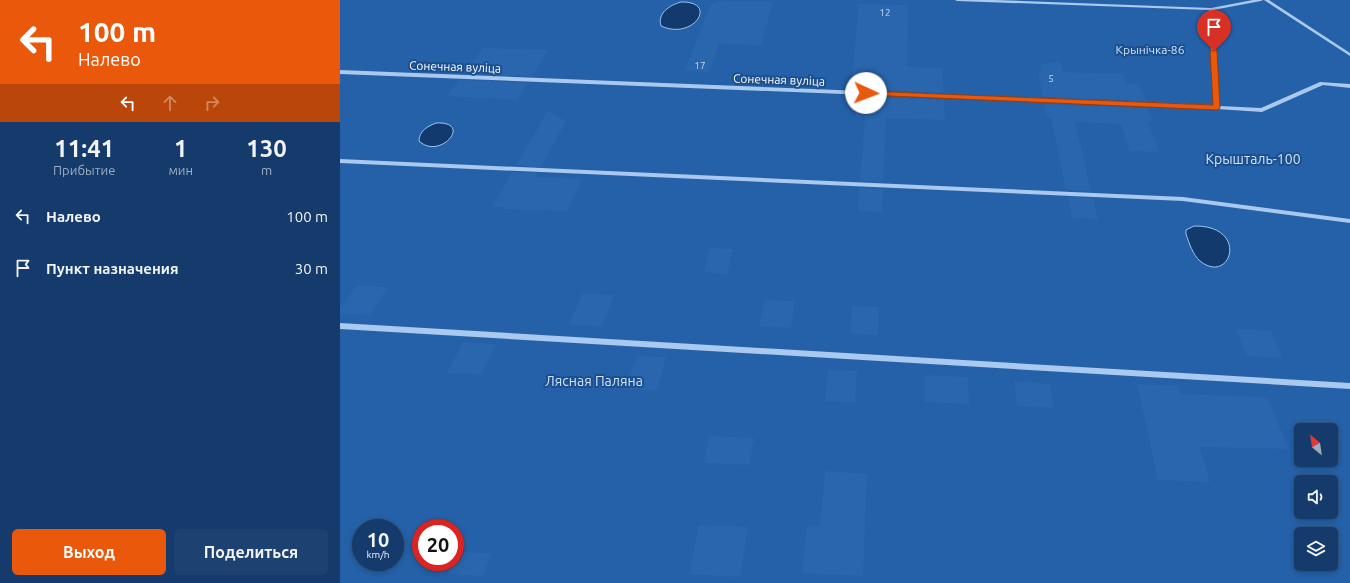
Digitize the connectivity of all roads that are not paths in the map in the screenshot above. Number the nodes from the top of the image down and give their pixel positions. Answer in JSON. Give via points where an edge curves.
{"nodes":[{"id":1,"x":957,"y":0,"type":"edge"},
{"id":2,"x":1261,"y":0,"type":"edge"},
{"id":3,"x":1266,"y":0,"type":"edge"},
{"id":4,"x":1211,"y":9,"type":"junction"},
{"id":5,"x":1350,"y":55,"type":"edge"},
{"id":6,"x":340,"y":72,"type":"edge"},
{"id":7,"x":1350,"y":86,"type":"edge"},
{"id":8,"x":1217,"y":108,"type":"junction"},
{"id":9,"x":340,"y":161,"type":"edge"},
{"id":10,"x":1350,"y":221,"type":"edge"},
{"id":11,"x":340,"y":326,"type":"edge"},
{"id":12,"x":1350,"y":386,"type":"edge"}],
"edges":[{"from":1,"to":4,"type":"lane"},
{"from":2,"to":4,"type":"lane"},
{"from":3,"to":5,"type":"lane"},
{"from":4,"to":8,"type":"lane"},
{"from":6,"to":8,"type":"lane","name":"Сонечная вуліца"},
{"from":7,"to":8,"type":"lane","name":"Сонечная вуліца","via":[[1322,83],[1262,110]]},
{"from":9,"to":10,"type":"lane","via":[[1183,199]]},
{"from":11,"to":12,"type":"lane"}]}
